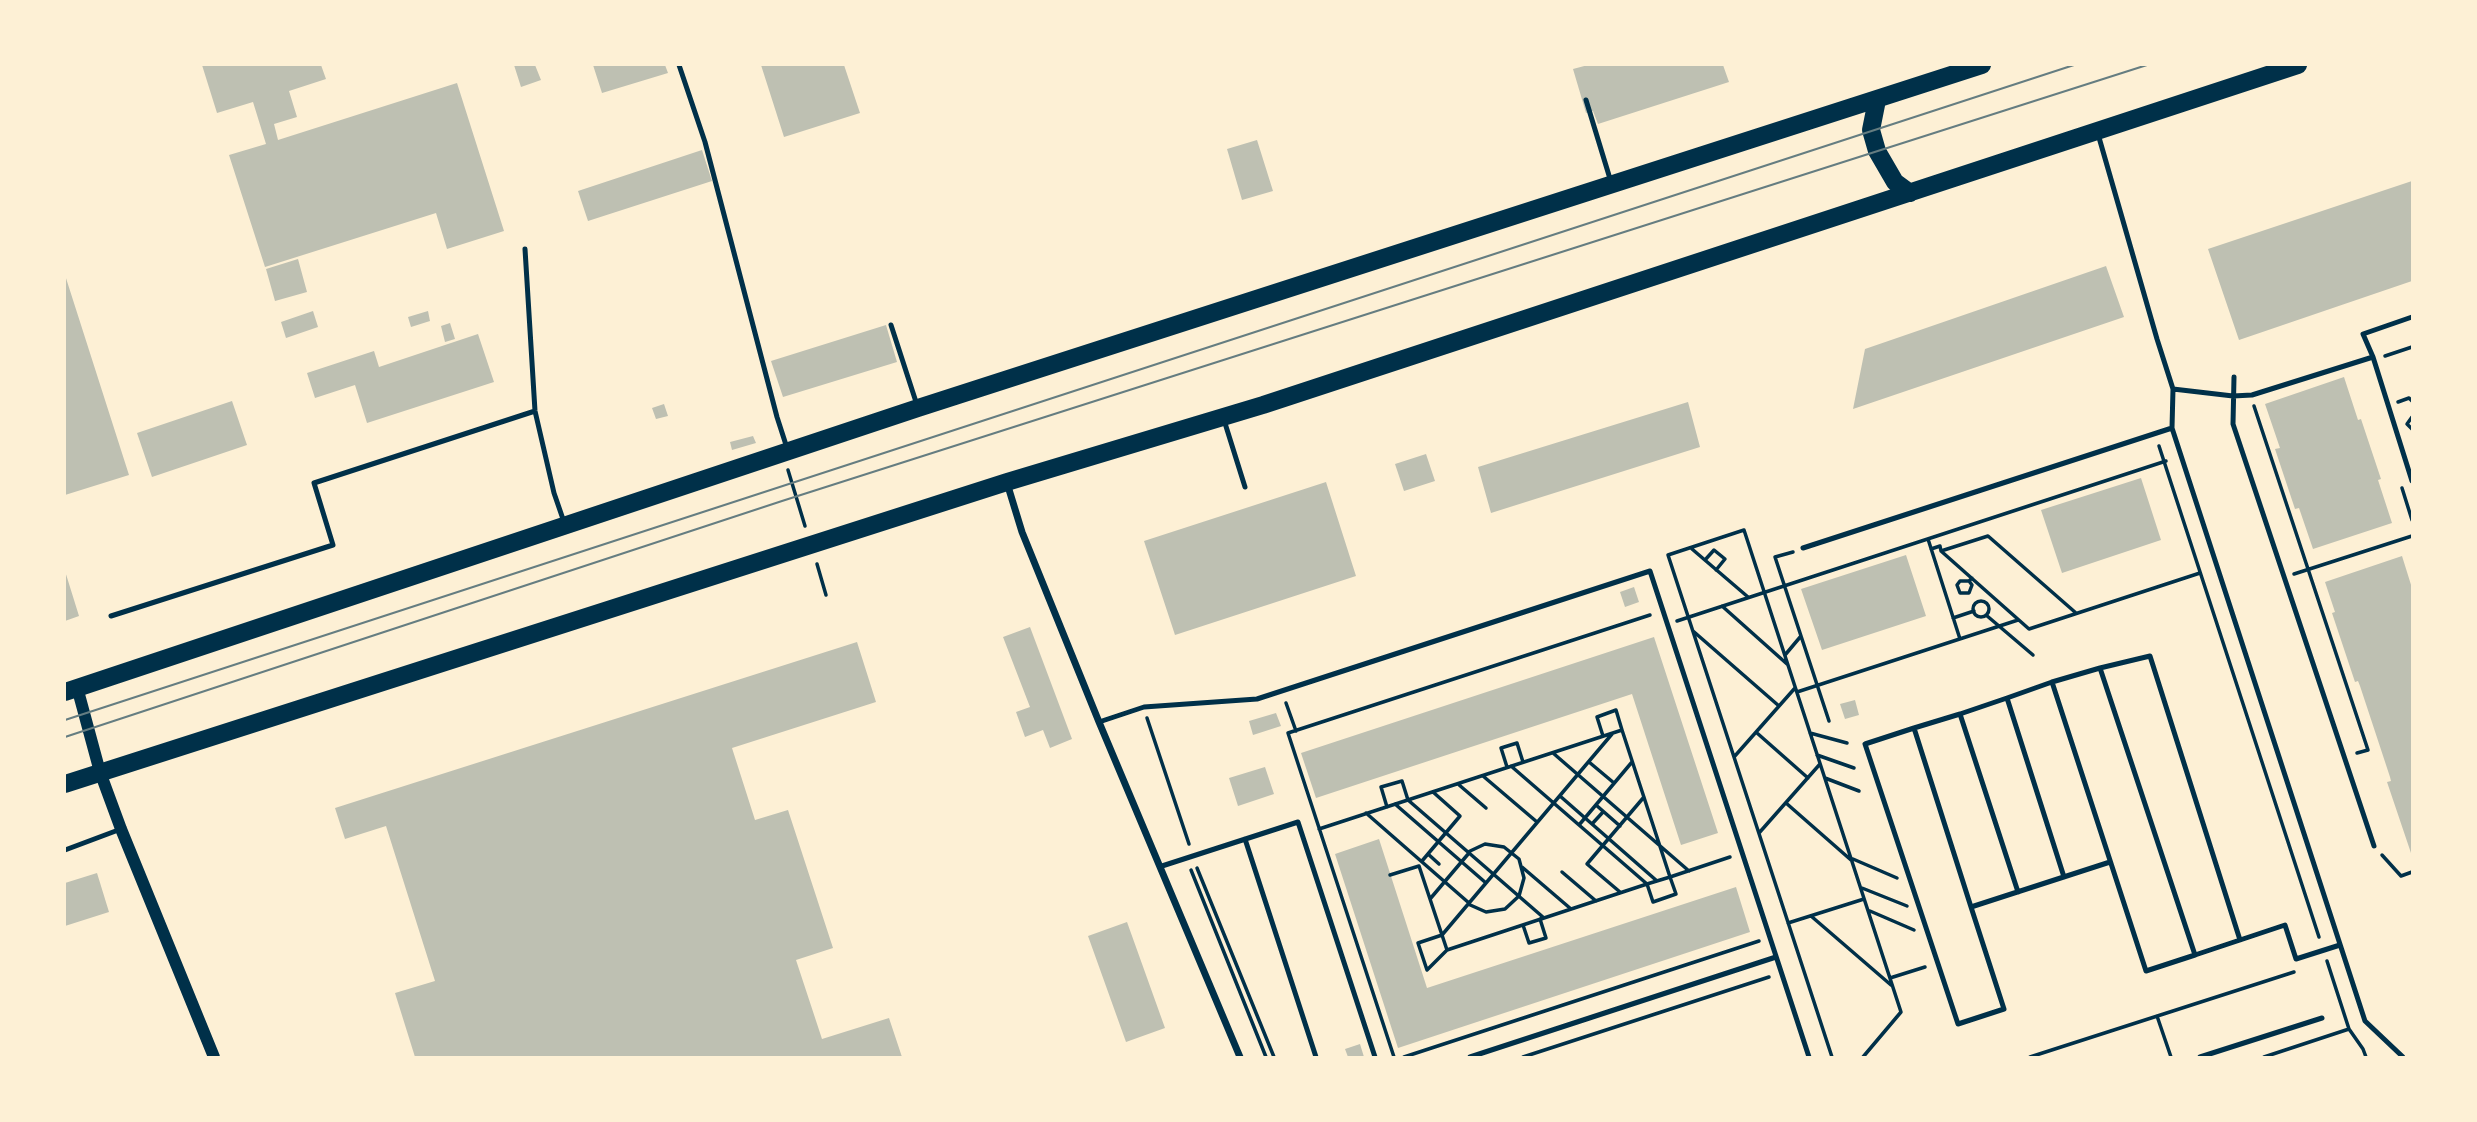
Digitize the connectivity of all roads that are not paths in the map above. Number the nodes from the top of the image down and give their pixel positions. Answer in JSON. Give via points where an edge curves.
{"nodes":[{"id":1,"x":679,"y":65,"type":"edge"},
{"id":2,"x":1982,"y":65,"type":"edge"},
{"id":3,"x":2298,"y":65,"type":"edge"},
{"id":4,"x":1586,"y":100,"type":"dead end"},
{"id":5,"x":1877,"y":100,"type":"junction"},
{"id":6,"x":2098,"y":131,"type":"junction"},
{"id":7,"x":1612,"y":185,"type":"junction"},
{"id":8,"x":1910,"y":193,"type":"junction"},
{"id":9,"x":525,"y":249,"type":"dead end"},
{"id":10,"x":2412,"y":317,"type":"edge"},
{"id":11,"x":891,"y":325,"type":"dead end"},
{"id":12,"x":2374,"y":360,"type":"junction"},
{"id":13,"x":2234,"y":377,"type":"dead end"},
{"id":14,"x":2173,"y":389,"type":"junction"},
{"id":15,"x":2233,"y":396,"type":"junction"},
{"id":16,"x":918,"y":408,"type":"junction"},
{"id":17,"x":535,"y":411,"type":"junction"},
{"id":18,"x":1223,"y":417,"type":"junction"},
{"id":19,"x":2172,"y":428,"type":"junction"},
{"id":20,"x":786,"y":452,"type":"junction"},
{"id":21,"x":2412,"y":481,"type":"edge"},
{"id":22,"x":1007,"y":482,"type":"junction"},
{"id":23,"x":1245,"y":487,"type":"dead end"},
{"id":24,"x":565,"y":525,"type":"junction"},
{"id":25,"x":1803,"y":548,"type":"road end"},
{"id":26,"x":111,"y":616,"type":"dead end"},
{"id":27,"x":2100,"y":668,"type":"junction"},
{"id":28,"x":2052,"y":682,"type":"junction"},
{"id":29,"x":71,"y":689,"type":"edge"},
{"id":30,"x":2007,"y":698,"type":"junction"},
{"id":31,"x":1960,"y":714,"type":"junction"},
{"id":32,"x":1099,"y":722,"type":"junction"},
{"id":33,"x":1914,"y":728,"type":"junction"},
{"id":34,"x":100,"y":772,"type":"junction"},
{"id":35,"x":65,"y":784,"type":"edge"},
{"id":36,"x":121,"y":829,"type":"junction"},
{"id":37,"x":1245,"y":839,"type":"junction"},
{"id":38,"x":2374,"y":846,"type":"road end"},
{"id":39,"x":65,"y":850,"type":"edge"},
{"id":40,"x":2110,"y":862,"type":"junction"},
{"id":41,"x":1162,"y":866,"type":"junction"},
{"id":42,"x":2064,"y":877,"type":"junction"},
{"id":43,"x":2018,"y":892,"type":"junction"},
{"id":44,"x":1971,"y":907,"type":"junction"},
{"id":45,"x":2241,"y":940,"type":"junction"},
{"id":46,"x":2340,"y":945,"type":"junction"},
{"id":47,"x":2195,"y":955,"type":"junction"},
{"id":48,"x":1776,"y":957,"type":"junction"},
{"id":49,"x":2322,"y":1018,"type":"dead end"},
{"id":50,"x":214,"y":1057,"type":"edge"},
{"id":51,"x":1240,"y":1057,"type":"edge"},
{"id":52,"x":1316,"y":1057,"type":"edge"},
{"id":53,"x":1375,"y":1057,"type":"edge"},
{"id":54,"x":1470,"y":1057,"type":"edge"},
{"id":55,"x":1809,"y":1057,"type":"edge"},
{"id":56,"x":2200,"y":1057,"type":"edge"},
{"id":57,"x":2403,"y":1057,"type":"edge"}],
"edges":[{"from":1,"to":20,"type":"lane","via":[[705,142]]},
{"from":2,"to":5,"type":"main road"},
{"from":3,"to":6,"type":"main road"},
{"from":4,"to":7,"type":"lane"},
{"from":5,"to":7,"type":"main road"},
{"from":5,"to":8,"type":"main road","via":[[1871,130],[1877,150],[1895,182]]},
{"from":6,"to":8,"type":"main road"},
{"from":6,"to":14,"type":"lane"},
{"from":7,"to":16,"type":"main road"},
{"from":8,"to":18,"type":"main road"},
{"from":9,"to":17,"type":"lane"},
{"from":10,"to":12,"type":"lane","via":[[2363,334]]},
{"from":11,"to":16,"type":"lane"},
{"from":12,"to":15,"type":"lane","via":[[2252,395]]},
{"from":12,"to":21,"type":"lane"},
{"from":13,"to":15,"type":"lane"},
{"from":14,"to":15,"type":"lane"},
{"from":14,"to":19,"type":"lane"},
{"from":15,"to":38,"type":"lane","via":[[2233,424]]},
{"from":16,"to":20,"type":"main road"},
{"from":17,"to":24,"type":"lane"},
{"from":17,"to":26,"type":"lane","via":[[314,483],[333,545]]},
{"from":18,"to":22,"type":"main road"},
{"from":18,"to":23,"type":"lane"},
{"from":19,"to":25,"type":"lane"},
{"from":19,"to":46,"type":"lane"},
{"from":20,"to":24,"type":"main road"},
{"from":22,"to":32,"type":"street","via":[[1022,532]]},
{"from":22,"to":34,"type":"main road"},
{"from":24,"to":29,"type":"main road"},
{"from":27,"to":28,"type":"lane"},
{"from":27,"to":45,"type":"lane","via":[[2150,656]]},
{"from":27,"to":47,"type":"lane"},
{"from":28,"to":30,"type":"lane"},
{"from":28,"to":40,"type":"lane"},
{"from":29,"to":34,"type":"street"},
{"from":30,"to":31,"type":"lane"},
{"from":30,"to":42,"type":"lane"},
{"from":31,"to":33,"type":"lane"},
{"from":31,"to":43,"type":"lane"},
{"from":32,"to":41,"type":"street"},
{"from":32,"to":48,"type":"lane","via":[[1144,706],[1257,699],[1650,571]]},
{"from":33,"to":44,"type":"lane"},
{"from":33,"to":44,"type":"lane","via":[[1865,744],[1958,1024],[2004,1009]]},
{"from":34,"to":35,"type":"main road"},
{"from":34,"to":36,"type":"street"},
{"from":36,"to":39,"type":"lane"},
{"from":36,"to":50,"type":"street"},
{"from":37,"to":41,"type":"lane"},
{"from":37,"to":52,"type":"lane"},
{"from":37,"to":53,"type":"lane","via":[[1298,822]]},
{"from":40,"to":42,"type":"lane"},
{"from":40,"to":47,"type":"lane","via":[[2146,971]]},
{"from":41,"to":51,"type":"street"},
{"from":42,"to":43,"type":"lane"},
{"from":43,"to":44,"type":"lane"},
{"from":45,"to":46,"type":"lane","via":[[2285,925],[2296,959]]},
{"from":45,"to":47,"type":"lane"},
{"from":46,"to":57,"type":"lane","via":[[2365,1021]]},
{"from":48,"to":54,"type":"lane"},
{"from":48,"to":55,"type":"lane"},
{"from":49,"to":56,"type":"lane"}]}
